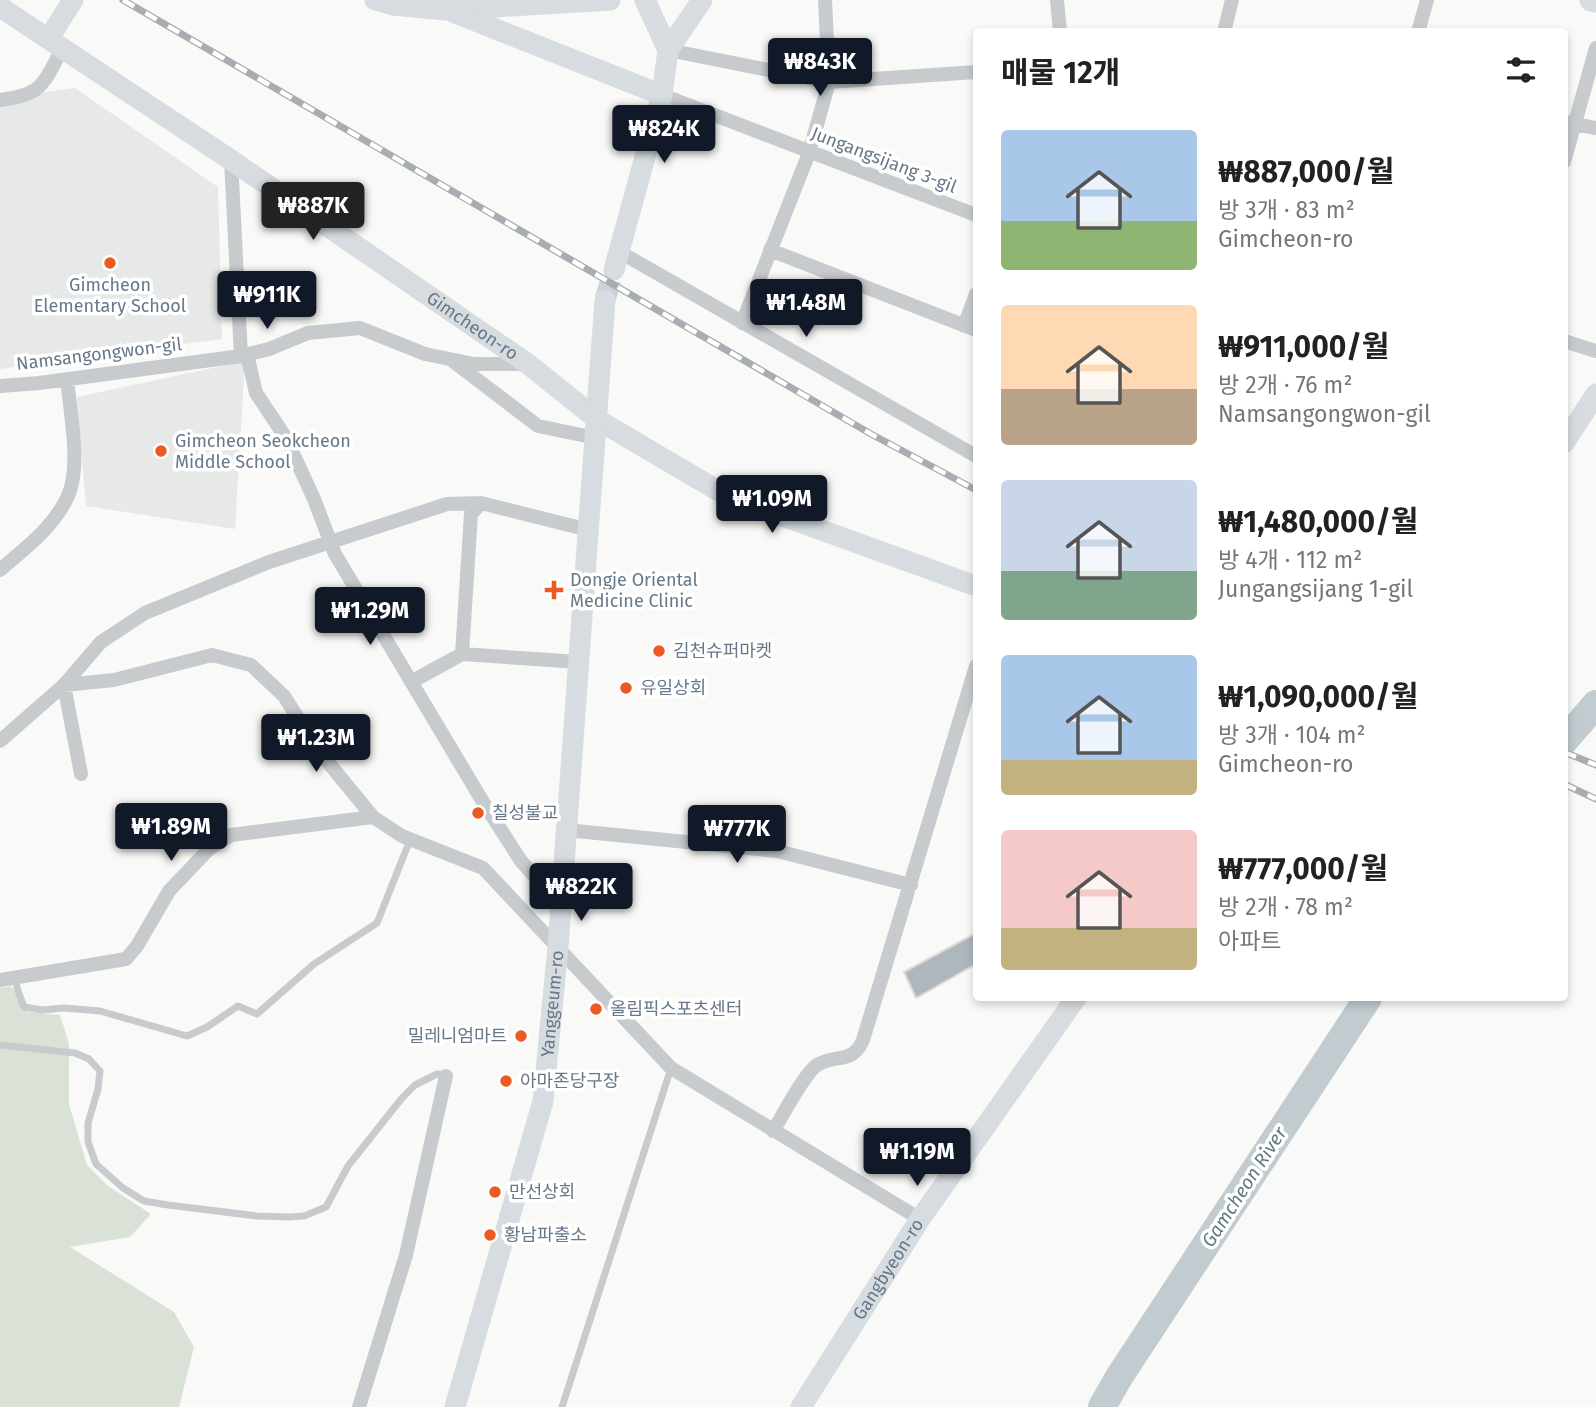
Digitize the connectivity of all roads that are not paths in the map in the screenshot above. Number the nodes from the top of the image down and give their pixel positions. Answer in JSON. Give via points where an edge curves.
{"nodes":[{"id":1,"x":73,"y":0,"type":"edge"},
{"id":2,"x":375,"y":0,"type":"edge"},
{"id":3,"x":610,"y":0,"type":"edge"},
{"id":4,"x":645,"y":0,"type":"edge"},
{"id":5,"x":702,"y":0,"type":"edge"},
{"id":6,"x":825,"y":0,"type":"edge"},
{"id":7,"x":1057,"y":0,"type":"edge"},
{"id":8,"x":1231,"y":0,"type":"edge"},
{"id":9,"x":1427,"y":0,"type":"edge"},
{"id":10,"x":0,"y":7,"type":"edge"},
{"id":11,"x":446,"y":9,"type":"junction"},
{"id":12,"x":1060,"y":28,"type":"edge"},
{"id":13,"x":1225,"y":28,"type":"edge"},
{"id":14,"x":1420,"y":28,"type":"edge"},
{"id":15,"x":56,"y":43,"type":"junction"},
{"id":16,"x":1596,"y":48,"type":"edge"},
{"id":17,"x":668,"y":50,"type":"junction"},
{"id":18,"x":973,"y":72,"type":"edge"},
{"id":19,"x":830,"y":82,"type":"junction"},
{"id":20,"x":662,"y":95,"type":"junction"},
{"id":21,"x":0,"y":100,"type":"edge"},
{"id":22,"x":1570,"y":123,"type":"edge"},
{"id":23,"x":1596,"y":128,"type":"edge"},
{"id":24,"x":809,"y":153,"type":"junction"},
{"id":25,"x":231,"y":160,"type":"junction"},
{"id":26,"x":973,"y":214,"type":"edge"},
{"id":27,"x":770,"y":250,"type":"junction"},
{"id":28,"x":616,"y":260,"type":"joint"},
{"id":29,"x":605,"y":300,"type":"tunnel mouth"},
{"id":30,"x":742,"y":323,"type":"junction"},
{"id":31,"x":970,"y":328,"type":"edge"},
{"id":32,"x":1568,"y":342,"type":"edge"},
{"id":33,"x":1596,"y":351,"type":"edge"},
{"id":34,"x":244,"y":355,"type":"junction"},
{"id":35,"x":450,"y":359,"type":"junction"},
{"id":36,"x":528,"y":364,"type":"junction"},
{"id":37,"x":66,"y":379,"type":"junction"},
{"id":38,"x":0,"y":386,"type":"edge"},
{"id":39,"x":1596,"y":394,"type":"edge"},
{"id":40,"x":597,"y":429,"type":"junction"},
{"id":41,"x":1568,"y":437,"type":"edge"},
{"id":42,"x":973,"y":454,"type":"edge"},
{"id":43,"x":481,"y":503,"type":"junction"},
{"id":44,"x":589,"y":530,"type":"junction"},
{"id":45,"x":331,"y":542,"type":"junction"},
{"id":46,"x":0,"y":570,"type":"edge"},
{"id":47,"x":973,"y":585,"type":"edge"},
{"id":48,"x":462,"y":654,"type":"junction"},
{"id":49,"x":579,"y":662,"type":"junction"},
{"id":50,"x":973,"y":676,"type":"edge"},
{"id":51,"x":411,"y":681,"type":"junction"},
{"id":52,"x":64,"y":685,"type":"junction"},
{"id":53,"x":0,"y":741,"type":"edge"},
{"id":54,"x":81,"y":774,"type":"dead end"},
{"id":55,"x":373,"y":817,"type":"junction"},
{"id":56,"x":566,"y":830,"type":"junction"},
{"id":57,"x":411,"y":839,"type":"junction"},
{"id":58,"x":911,"y":885,"type":"junction"},
{"id":59,"x":561,"y":900,"type":"junction"},
{"id":60,"x":558,"y":947,"type":"junction"},
{"id":61,"x":16,"y":978,"type":"junction"},
{"id":62,"x":0,"y":980,"type":"edge"},
{"id":63,"x":1074,"y":1001,"type":"edge"},
{"id":64,"x":0,"y":1045,"type":"edge"},
{"id":65,"x":671,"y":1069,"type":"junction"},
{"id":66,"x":446,"y":1076,"type":"joint"},
{"id":67,"x":773,"y":1130,"type":"junction"},
{"id":68,"x":920,"y":1219,"type":"junction"},
{"id":69,"x":359,"y":1407,"type":"edge"},
{"id":70,"x":455,"y":1407,"type":"edge"},
{"id":71,"x":562,"y":1407,"type":"edge"},
{"id":72,"x":801,"y":1407,"type":"edge"}],
"edges":[{"from":1,"to":15,"type":"street"},
{"from":2,"to":11,"type":"street"},
{"from":3,"to":11,"type":"street"},
{"from":4,"to":17,"type":"street"},
{"from":5,"to":17,"type":"street"},
{"from":6,"to":19,"type":"street"},
{"from":7,"to":12,"type":"street"},
{"from":8,"to":13,"type":"street"},
{"from":9,"to":14,"type":"street"},
{"from":10,"to":15,"type":"street","name":"Gimcheon-ro"},
{"from":11,"to":20,"type":"street"},
{"from":15,"to":21,"type":"street","via":[[43,83],[35,92]]},
{"from":15,"to":25,"type":"street","name":"Gimcheon-ro"},
{"from":16,"to":22,"type":"street"},
{"from":17,"to":19,"type":"street"},
{"from":17,"to":20,"type":"street"},
{"from":18,"to":19,"type":"street"},
{"from":19,"to":24,"type":"street"},
{"from":20,"to":24,"type":"street","name":"Jungangsijang 3-gil"},
{"from":20,"to":28,"type":"street"},
{"from":22,"to":23,"type":"street"},
{"from":24,"to":26,"type":"street","name":"Jungangsijang 3-gil"},
{"from":24,"to":27,"type":"street"},
{"from":25,"to":34,"type":"street"},
{"from":25,"to":36,"type":"street","name":"Gimcheon-ro"},
{"from":27,"to":30,"type":"street"},
{"from":27,"to":31,"type":"street"},
{"from":28,"to":30,"type":"street"},
{"from":29,"to":40,"type":"street","name":"Yanggeum-ro"},
{"from":30,"to":42,"type":"street"},
{"from":32,"to":33,"type":"street"},
{"from":34,"to":35,"type":"street","name":"Namsangongwon-gil","via":[[308,332],[360,328]]},
{"from":34,"to":37,"type":"street","name":"Namsangongwon-gil"},
{"from":34,"to":45,"type":"street","via":[[256,393],[286,438]]},
{"from":35,"to":36,"type":"street","name":"Namsangongwon-gil"},
{"from":35,"to":40,"type":"street","via":[[538,426]]},
{"from":36,"to":40,"type":"street","name":"Gimcheon-ro"},
{"from":37,"to":38,"type":"street","name":"Namsangongwon-gil"},
{"from":37,"to":46,"type":"street","via":[[75,453],[68,497],[48,527]]},
{"from":39,"to":41,"type":"street"},
{"from":40,"to":44,"type":"street","name":"Yanggeum-ro"},
{"from":40,"to":47,"type":"street","name":"Gimcheon-ro","via":[[727,496]]},
{"from":43,"to":44,"type":"street"},
{"from":43,"to":45,"type":"street","via":[[447,504]]},
{"from":43,"to":48,"type":"street","via":[[471,514]]},
{"from":44,"to":49,"type":"street","name":"Yanggeum-ro"},
{"from":45,"to":51,"type":"street"},
{"from":45,"to":52,"type":"street","via":[[145,613],[101,642]]},
{"from":48,"to":49,"type":"street"},
{"from":48,"to":51,"type":"street"},
{"from":49,"to":56,"type":"street","name":"Yanggeum-ro"},
{"from":50,"to":58,"type":"street"},
{"from":51,"to":59,"type":"street","via":[[521,861]]},
{"from":52,"to":53,"type":"street"},
{"from":52,"to":54,"type":"street"},
{"from":52,"to":55,"type":"street","via":[[114,680],[212,655],[251,666],[284,696],[318,750]]},
{"from":55,"to":57,"type":"street"},
{"from":55,"to":61,"type":"street","via":[[232,835],[210,848],[169,891],[126,959]]},
{"from":56,"to":58,"type":"street","via":[[777,851]]},
{"from":56,"to":59,"type":"street","name":"Yanggeum-ro"},
{"from":57,"to":60,"type":"street","via":[[483,868]]},
{"from":57,"to":61,"type":"lane","via":[[377,923],[314,964],[257,1014],[238,1006],[187,1036],[100,1011],[24,1007]]},
{"from":58,"to":67,"type":"street","via":[[859,1050],[815,1066]]},
{"from":59,"to":60,"type":"street","name":"Yanggeum-ro"},
{"from":60,"to":65,"type":"street"},
{"from":60,"to":70,"type":"street","name":"Yanggeum-ro","via":[[543,1101]]},
{"from":61,"to":62,"type":"street"},
{"from":63,"to":68,"type":"street","name":"Gangbyeon-ro"},
{"from":64,"to":66,"type":"lane","via":[[75,1053],[100,1071],[88,1142],[96,1164],[123,1188],[144,1201],[257,1216],[304,1216],[326,1207],[348,1166],[402,1098],[415,1085],[437,1074]]},
{"from":65,"to":67,"type":"street"},
{"from":65,"to":71,"type":"lane"},
{"from":66,"to":69,"type":"street","via":[[406,1255]]},
{"from":67,"to":68,"type":"street"},
{"from":68,"to":72,"type":"street","name":"Gangbyeon-ro"}]}
